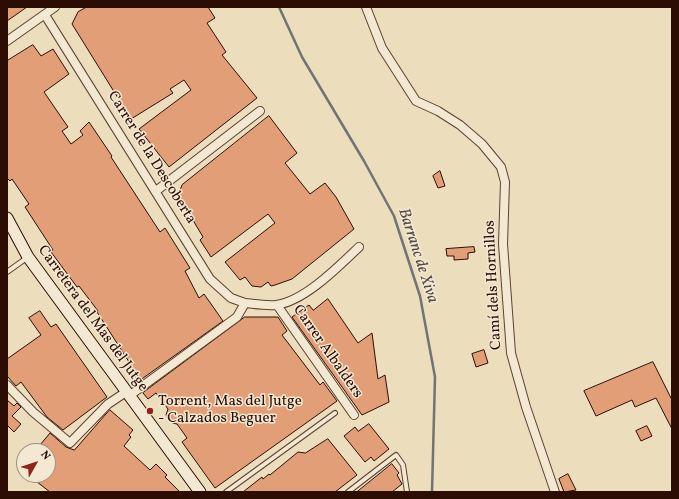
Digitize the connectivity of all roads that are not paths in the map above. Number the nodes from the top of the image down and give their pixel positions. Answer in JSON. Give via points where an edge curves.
{"nodes":[{"id":1,"x":55,"y":7,"type":"edge"},
{"id":2,"x":366,"y":7,"type":"edge"},
{"id":3,"x":45,"y":15,"type":"junction"},
{"id":4,"x":7,"y":41,"type":"edge"},
{"id":5,"x":260,"y":111,"type":"dead end"},
{"id":6,"x":156,"y":191,"type":"junction"},
{"id":7,"x":7,"y":218,"type":"edge"},
{"id":8,"x":359,"y":247,"type":"dead end"},
{"id":9,"x":28,"y":257,"type":"junction"},
{"id":10,"x":7,"y":272,"type":"edge"},
{"id":11,"x":245,"y":303,"type":"junction"},
{"id":12,"x":277,"y":305,"type":"junction"},
{"id":13,"x":7,"y":385,"type":"edge"},
{"id":14,"x":127,"y":394,"type":"junction"},
{"id":15,"x":335,"y":413,"type":"dead end"},
{"id":16,"x":354,"y":415,"type":"dead end"},
{"id":17,"x":200,"y":492,"type":"edge"},
{"id":18,"x":226,"y":492,"type":"edge"},
{"id":19,"x":348,"y":492,"type":"edge"},
{"id":20,"x":406,"y":492,"type":"edge"},
{"id":21,"x":555,"y":492,"type":"edge"}],
"edges":[{"from":1,"to":3,"type":"street"},
{"from":2,"to":21,"type":"street","name":"Camí dels Hornillos","via":[[382,48],[416,100],[460,125],[482,144],[501,167],[505,182],[503,244],[511,353]]},
{"from":3,"to":4,"type":"street"},
{"from":3,"to":6,"type":"street","name":"Carrer de la Descoberta"},
{"from":5,"to":6,"type":"street"},
{"from":6,"to":11,"type":"street","name":"Carrer de la Descoberta","via":[[210,279],[223,293]]},
{"from":7,"to":9,"type":"street","name":"Carretera del Mas del Jutge"},
{"from":8,"to":12,"type":"street","via":[[304,293]]},
{"from":9,"to":10,"type":"lane"},
{"from":9,"to":14,"type":"street","name":"Carretera del Mas del Jutge"},
{"from":11,"to":12,"type":"street","name":"Carrer de la Descoberta"},
{"from":11,"to":14,"type":"street","via":[[237,317]]},
{"from":12,"to":16,"type":"street","name":"Carrer Albalders"},
{"from":13,"to":14,"type":"street","via":[[33,412],[70,443],[108,404]]},
{"from":14,"to":17,"type":"street","name":"Carretera del Mas del Jutge"},
{"from":15,"to":18,"type":"lane"},
{"from":19,"to":20,"type":"lane","via":[[396,455],[402,465]]}]}
